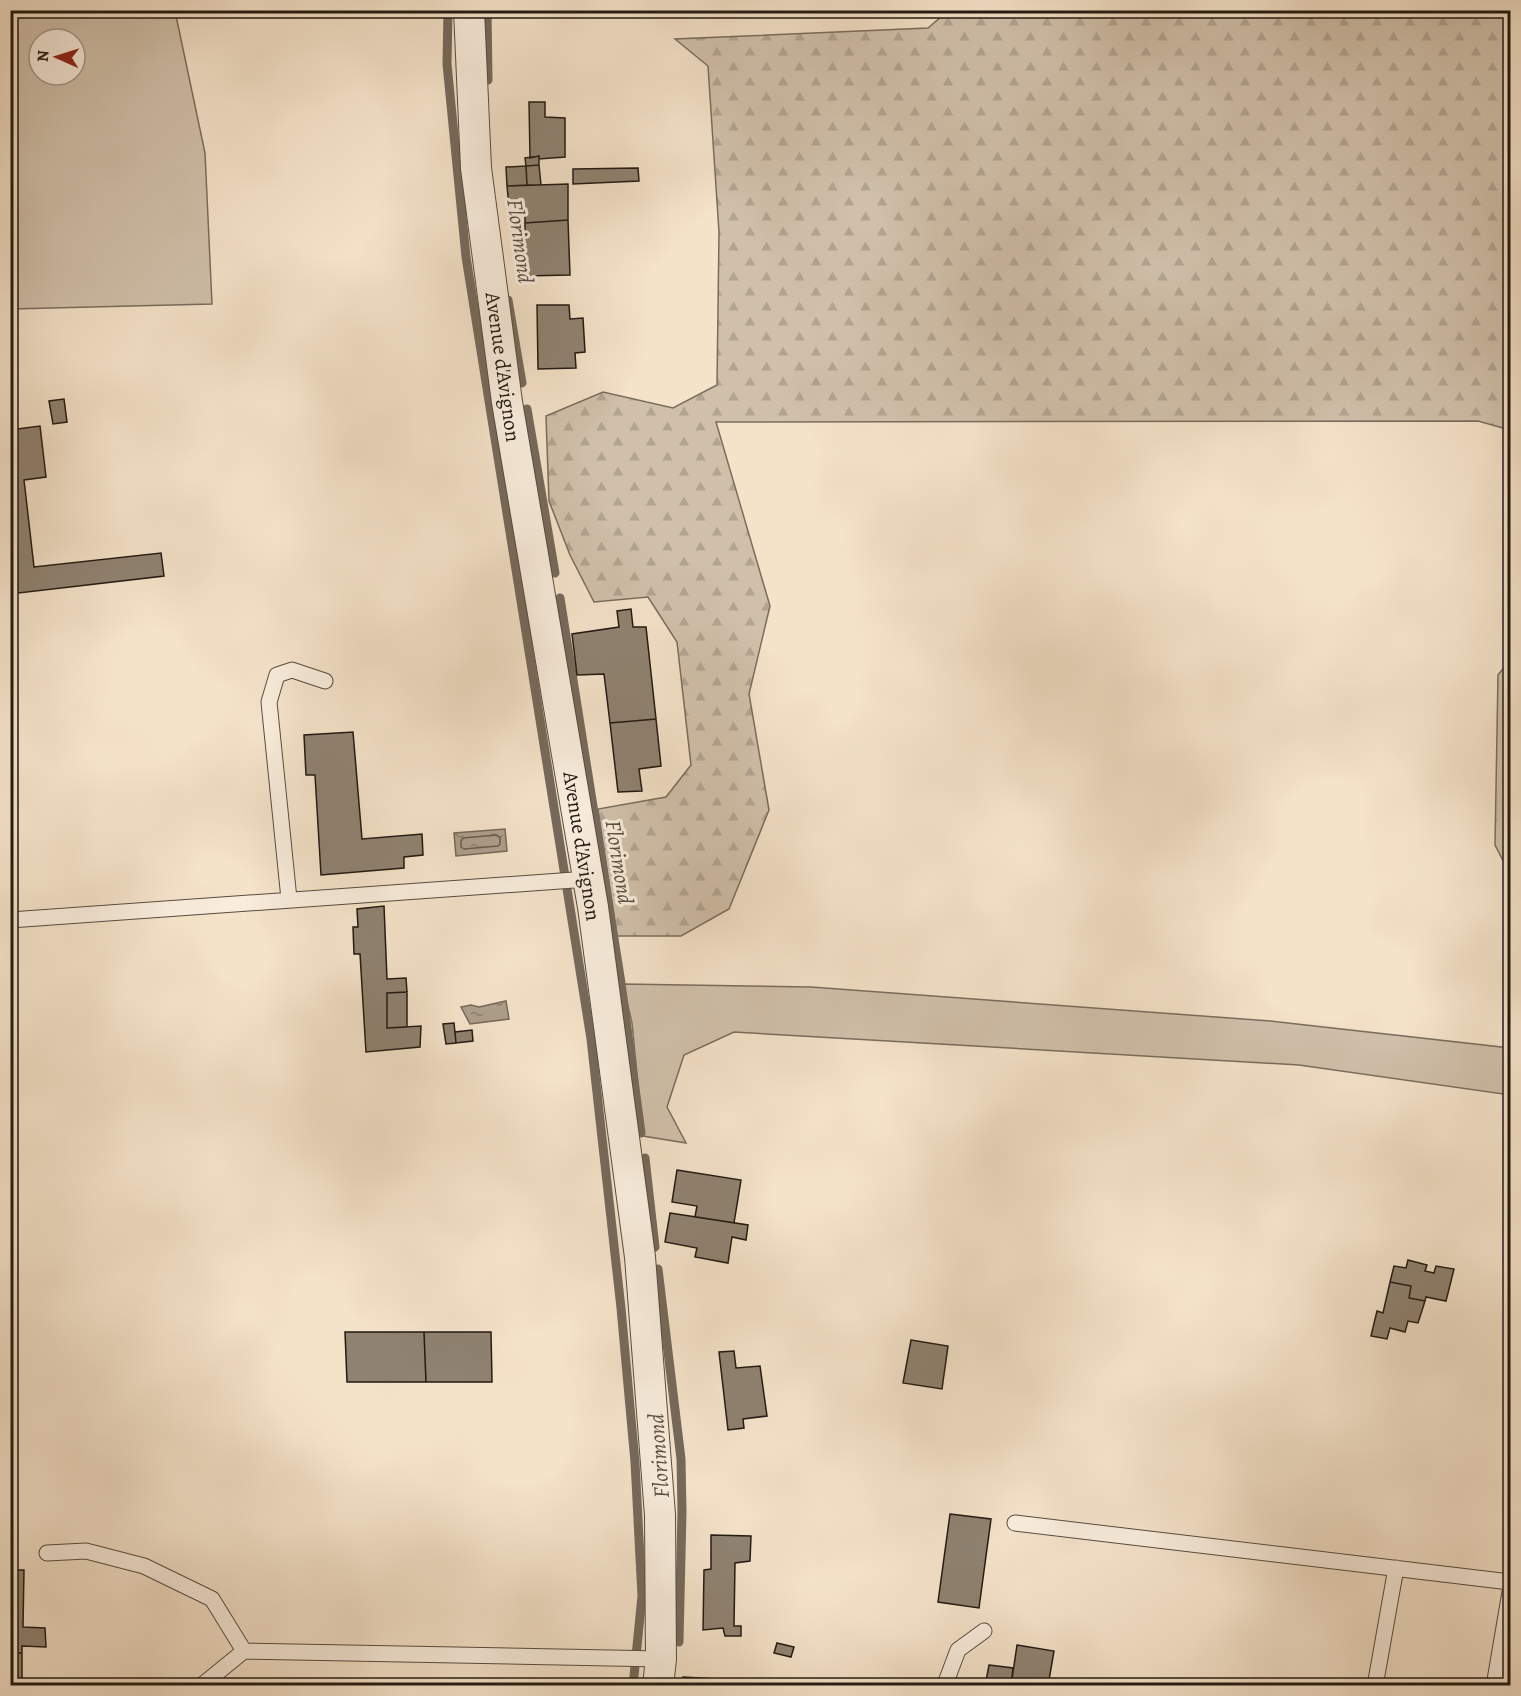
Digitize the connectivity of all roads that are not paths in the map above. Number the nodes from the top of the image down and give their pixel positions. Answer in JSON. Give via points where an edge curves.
{"nodes":[{"id":1,"x":469,"y":10,"type":"edge"},
{"id":2,"x":325,"y":681,"type":"dead end"},
{"id":3,"x":588,"y":879,"type":"junction"},
{"id":4,"x":289,"y":899,"type":"junction"},
{"id":5,"x":10,"y":920,"type":"edge"},
{"id":6,"x":1015,"y":1523,"type":"dead end"},
{"id":7,"x":47,"y":1553,"type":"dead end"},
{"id":8,"x":1396,"y":1568,"type":"junction"},
{"id":9,"x":1510,"y":1582,"type":"edge"},
{"id":10,"x":1510,"y":1592,"type":"edge"},
{"id":11,"x":984,"y":1631,"type":"dead end"},
{"id":12,"x":244,"y":1651,"type":"junction"},
{"id":13,"x":659,"y":1672,"type":"edge"},
{"id":14,"x":201,"y":1686,"type":"edge"},
{"id":15,"x":941,"y":1686,"type":"edge"},
{"id":16,"x":1376,"y":1686,"type":"edge"},
{"id":17,"x":1494,"y":1686,"type":"edge"}],
"edges":[{"from":1,"to":3,"type":"street","name":"Avenue d'Avignon","via":[[476,168],[507,402]]},
{"from":2,"to":4,"type":"lane","via":[[292,670],[277,675],[269,702]]},
{"from":3,"to":4,"type":"lane"},
{"from":3,"to":13,"type":"street","name":"Avenue d'Avignon","via":[[640,1257],[660,1515]]},
{"from":4,"to":5,"type":"lane"},
{"from":6,"to":8,"type":"lane"},
{"from":7,"to":12,"type":"lane","via":[[86,1551],[144,1566],[202,1594],[212,1599]]},
{"from":8,"to":9,"type":"lane"},
{"from":8,"to":16,"type":"lane"},
{"from":10,"to":17,"type":"lane"},
{"from":11,"to":15,"type":"lane","via":[[958,1650]]},
{"from":12,"to":13,"type":"lane"},
{"from":12,"to":14,"type":"lane"}]}
